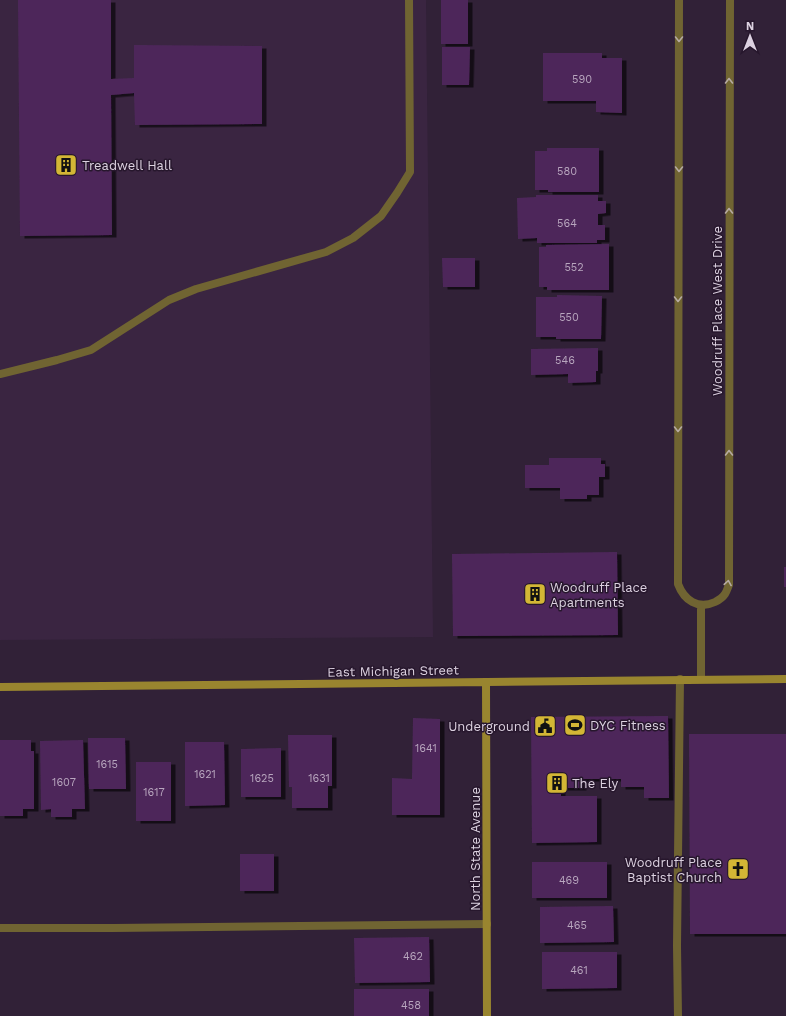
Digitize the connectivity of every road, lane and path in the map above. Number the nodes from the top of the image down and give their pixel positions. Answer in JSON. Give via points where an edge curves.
{"nodes":[{"id":1,"x":409,"y":0,"type":"edge"},
{"id":2,"x":679,"y":0,"type":"edge"},
{"id":3,"x":730,"y":0,"type":"edge"},
{"id":4,"x":0,"y":374,"type":"edge"},
{"id":5,"x":701,"y":605,"type":"junction"},
{"id":6,"x":680,"y":679,"type":"junction"},
{"id":7,"x":701,"y":679,"type":"junction"},
{"id":8,"x":786,"y":679,"type":"edge"},
{"id":9,"x":486,"y":682,"type":"junction"},
{"id":10,"x":0,"y":687,"type":"edge"},
{"id":11,"x":487,"y":924,"type":"junction"},
{"id":12,"x":0,"y":928,"type":"edge"},
{"id":13,"x":487,"y":1016,"type":"edge"},
{"id":14,"x":678,"y":1016,"type":"edge"}],
"edges":[{"from":1,"to":4,"type":"street","via":[[410,172],[380,216],[353,238],[326,252],[204,287],[169,300],[91,350]]},
{"from":2,"to":5,"type":"street","one_way":true,"via":[[678,584],[684,597],[694,604]]},
{"from":5,"to":3,"type":"street","name":"Woodruff Place West Drive","one_way":true,"via":[[719,600],[729,585]]},
{"from":5,"to":7,"type":"street"},
{"from":6,"to":7,"type":"main road","name":"East Michigan Street"},
{"from":6,"to":9,"type":"main road","name":"East Michigan Street"},
{"from":6,"to":14,"type":"street"},
{"from":7,"to":8,"type":"main road","name":"East Michigan Street"},
{"from":9,"to":10,"type":"main road","name":"East Michigan Street"},
{"from":9,"to":11,"type":"main road","name":"North State Avenue"},
{"from":11,"to":12,"type":"street"},
{"from":11,"to":13,"type":"main road","name":"North State Avenue"}]}
